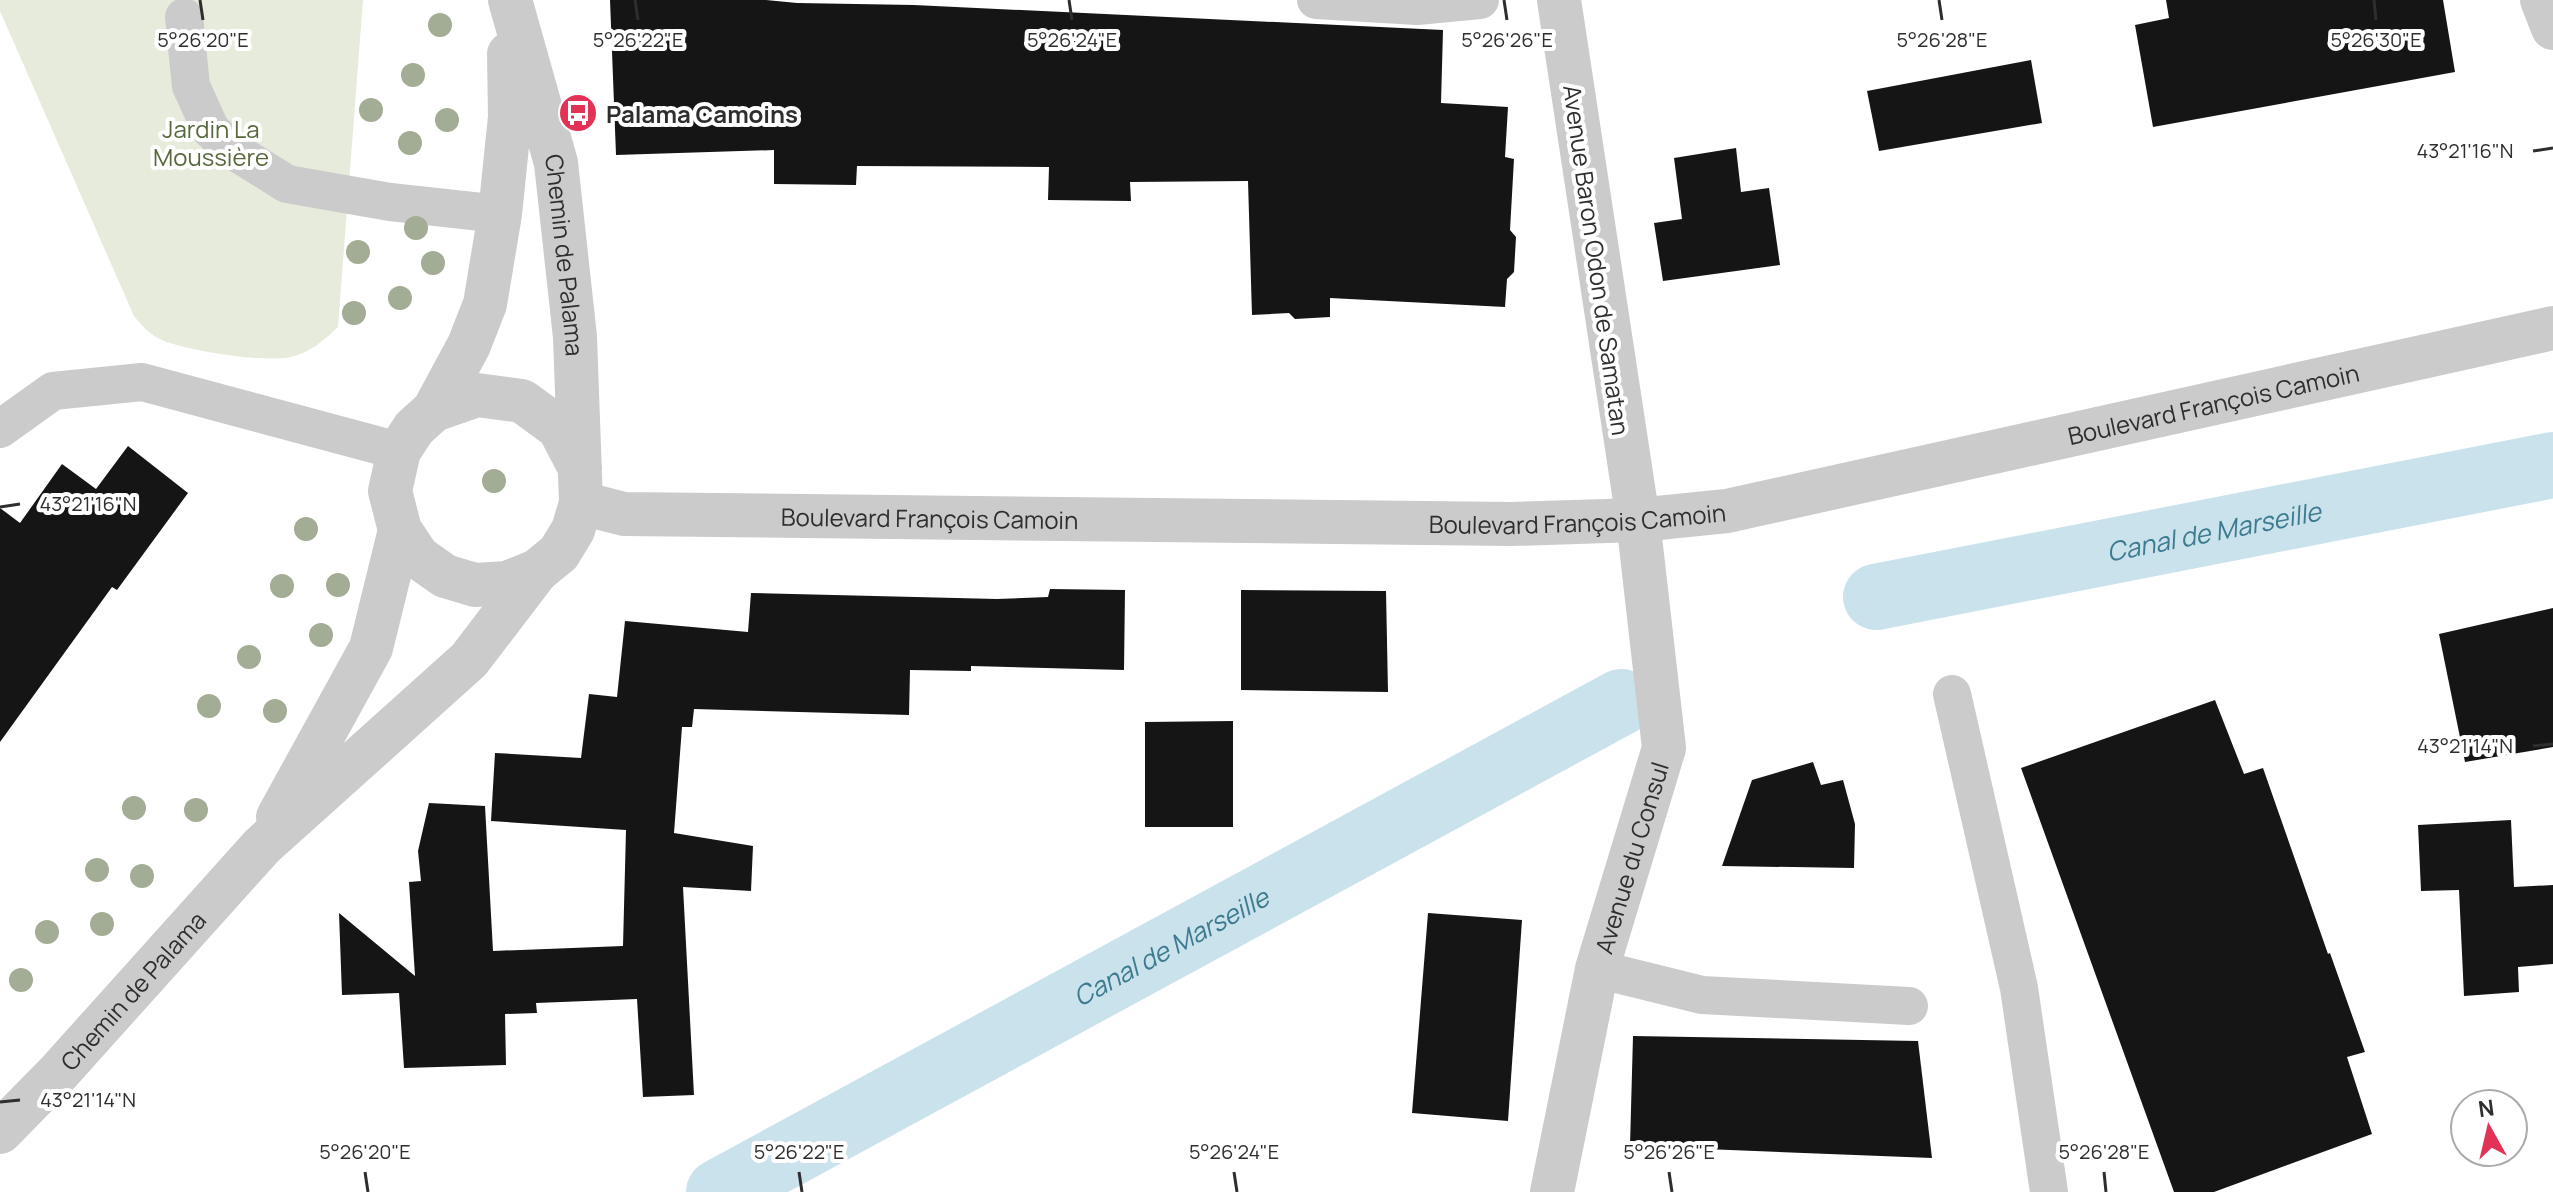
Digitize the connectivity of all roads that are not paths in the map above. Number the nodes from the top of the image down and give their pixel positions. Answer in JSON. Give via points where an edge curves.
{"nodes":[{"id":1,"x":509,"y":0,"type":"edge"},
{"id":2,"x":1316,"y":0,"type":"edge"},
{"id":3,"x":1480,"y":0,"type":"edge"},
{"id":4,"x":1559,"y":0,"type":"edge"},
{"id":5,"x":2542,"y":0,"type":"edge"},
{"id":6,"x":184,"y":17,"type":"dead end"},
{"id":7,"x":2553,"y":28,"type":"edge"},
{"id":8,"x":500,"y":214,"type":"junction"},
{"id":9,"x":2553,"y":328,"type":"edge"},
{"id":10,"x":434,"y":410,"type":"junction"},
{"id":11,"x":0,"y":429,"type":"edge"},
{"id":12,"x":399,"y":451,"type":"junction"},
{"id":13,"x":580,"y":485,"type":"junction"},
{"id":14,"x":1638,"y":520,"type":"junction"},
{"id":15,"x":400,"y":530,"type":"junction"},
{"id":16,"x":537,"y":571,"type":"junction"},
{"id":17,"x":1952,"y":694,"type":"dead end"},
{"id":18,"x":262,"y":846,"type":"junction"},
{"id":19,"x":1597,"y":969,"type":"junction"},
{"id":20,"x":1909,"y":1006,"type":"dead end"},
{"id":21,"x":0,"y":1132,"type":"edge"},
{"id":22,"x":1552,"y":1192,"type":"edge"},
{"id":23,"x":2049,"y":1192,"type":"edge"}],
"edges":[{"from":1,"to":8,"type":"street","name":"Chemin de Palama","via":[[510,117]]},
{"from":1,"to":13,"type":"street","name":"Chemin de Palama","via":[[556,163],[575,337]]},
{"from":2,"to":3,"type":"lane","via":[[1417,6]]},
{"from":4,"to":14,"type":"street","name":"Avenue Baron Odon de Samatan"},
{"from":5,"to":7,"type":"street"},
{"from":6,"to":8,"type":"lane","via":[[191,86],[211,130],[274,176],[287,184],[348,196]]},
{"from":8,"to":10,"type":"street","name":"Chemin de Palama","via":[[485,304]]},
{"from":9,"to":14,"type":"street","name":"Boulevard François Camoin","via":[[1727,511]]},
{"from":10,"to":12,"type":"street"},
{"from":10,"to":13,"type":"street","via":[[477,395],[522,401],[559,428]]},
{"from":11,"to":12,"type":"lane","via":[[53,391],[142,382]]},
{"from":12,"to":15,"type":"street","via":[[390,491]]},
{"from":13,"to":14,"type":"street","name":"Boulevard François Camoin","via":[[624,514],[1512,524]]},
{"from":13,"to":16,"type":"street","via":[[573,530],[559,553]]},
{"from":14,"to":19,"type":"street","name":"Avenue du Consul","via":[[1664,748]]},
{"from":15,"to":16,"type":"street","via":[[418,557],[445,576],[475,585],[507,583]]},
{"from":15,"to":18,"type":"street","name":"Chemin de Palama","via":[[371,648]]},
{"from":16,"to":18,"type":"street","name":"Chemin de Palama","via":[[469,660]]},
{"from":17,"to":23,"type":"lane","via":[[2019,988]]},
{"from":18,"to":21,"type":"street","name":"Chemin de Palama"},
{"from":19,"to":20,"type":"lane","via":[[1702,995]]},
{"from":19,"to":22,"type":"street","name":"Avenue du Consul"}]}
